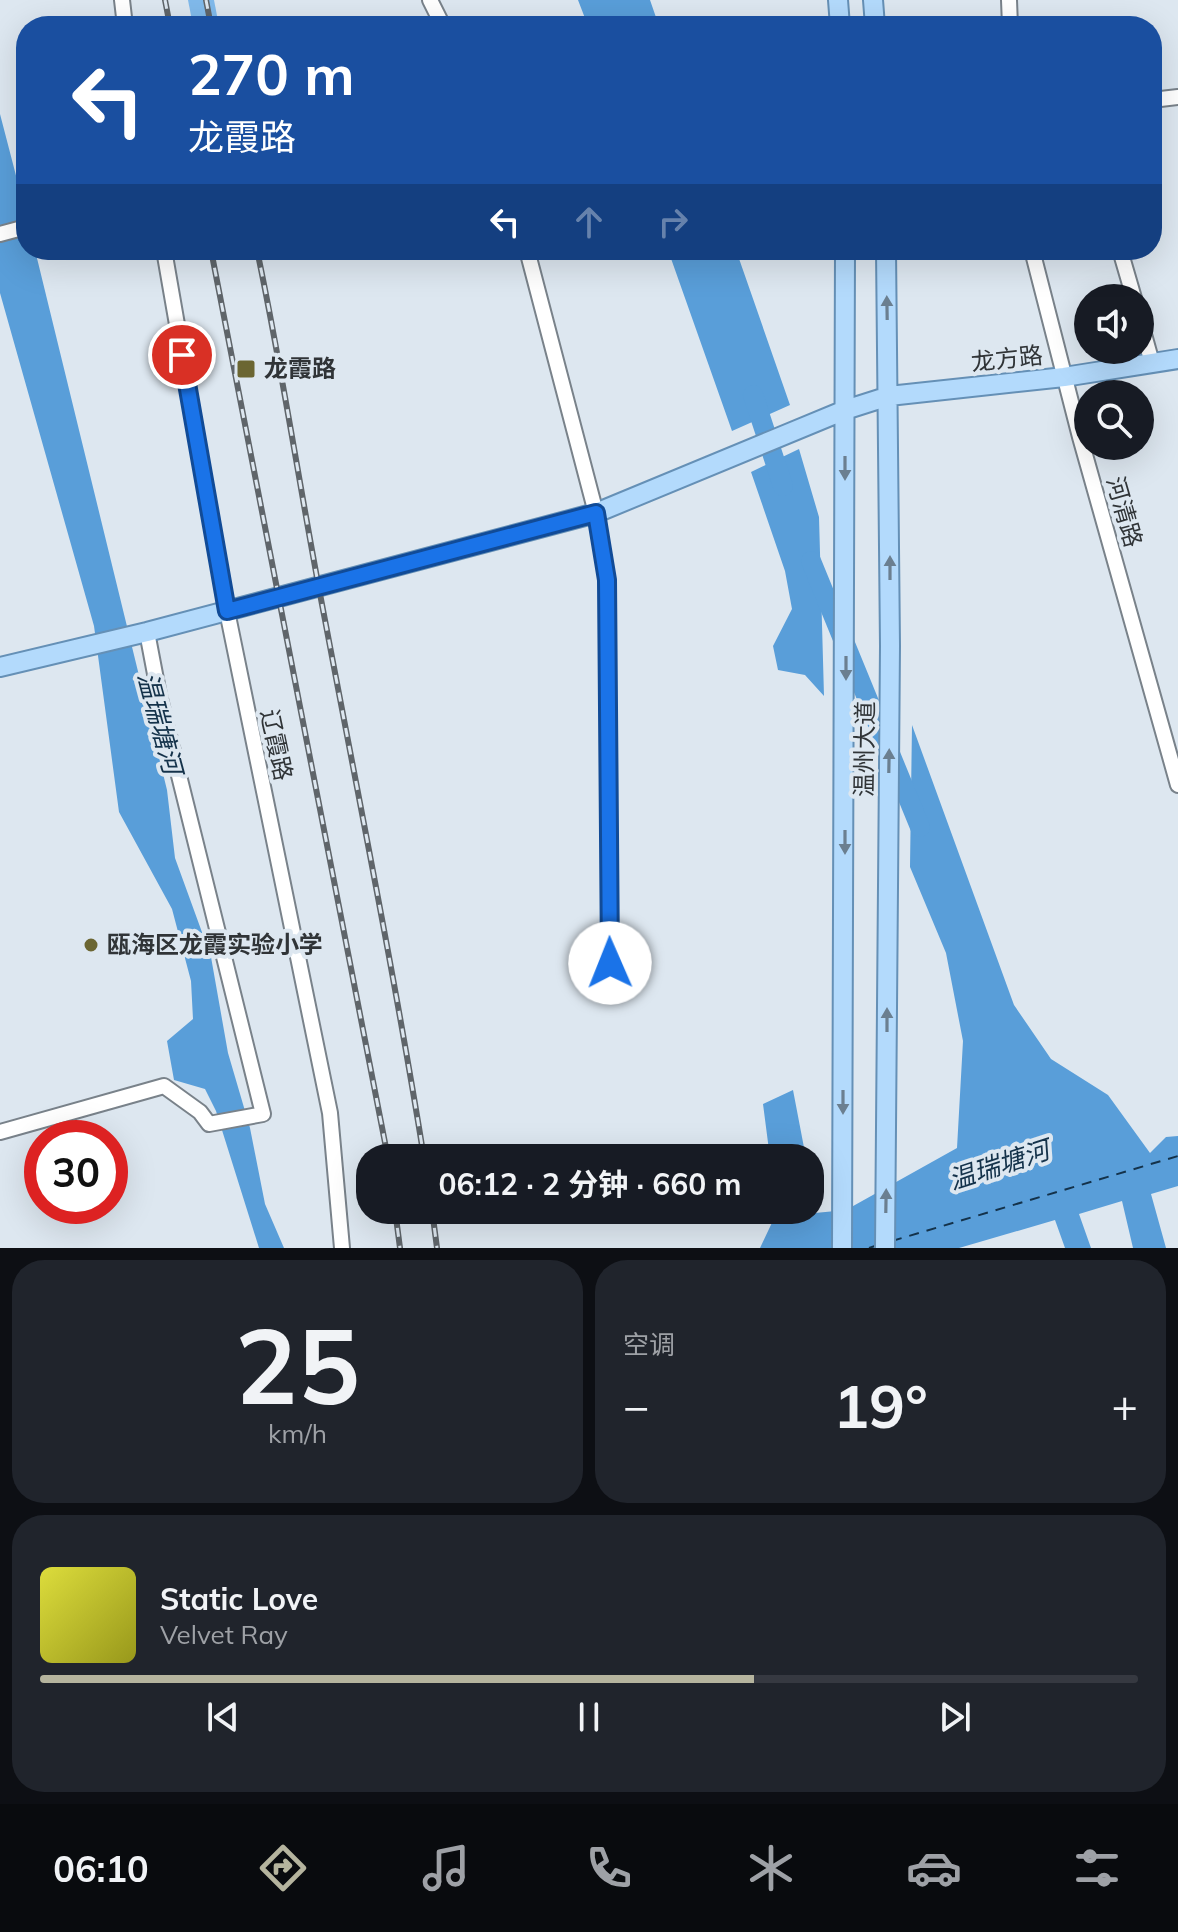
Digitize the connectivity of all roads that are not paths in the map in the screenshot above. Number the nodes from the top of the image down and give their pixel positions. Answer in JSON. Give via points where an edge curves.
{"nodes":[{"id":1,"x":166,"y":260,"type":"edge"},
{"id":2,"x":530,"y":260,"type":"edge"},
{"id":3,"x":845,"y":260,"type":"edge"},
{"id":4,"x":886,"y":260,"type":"edge"},
{"id":5,"x":1035,"y":260,"type":"edge"},
{"id":6,"x":1123,"y":260,"type":"edge"},
{"id":7,"x":1130,"y":284,"type":"edge"},
{"id":8,"x":1178,"y":359,"type":"edge"},
{"id":9,"x":1154,"y":363,"type":"edge"},
{"id":10,"x":1146,"y":364,"type":"edge"},
{"id":11,"x":1064,"y":377,"type":"junction"},
{"id":12,"x":889,"y":396,"type":"junction"},
{"id":13,"x":845,"y":410,"type":"junction"},
{"id":14,"x":596,"y":513,"type":"junction"},
{"id":15,"x":227,"y":611,"type":"junction"},
{"id":16,"x":147,"y":632,"type":"junction"},
{"id":17,"x":0,"y":667,"type":"edge"},
{"id":18,"x":1178,"y":785,"type":"edge"},
{"id":19,"x":610,"y":963,"type":"dead end"},
{"id":20,"x":0,"y":1132,"type":"edge"},
{"id":21,"x":342,"y":1248,"type":"edge"},
{"id":22,"x":842,"y":1248,"type":"edge"},
{"id":23,"x":885,"y":1248,"type":"edge"}],
"edges":[{"from":1,"to":15,"type":"street","name":"辽霞路"},
{"from":2,"to":14,"type":"street"},
{"from":3,"to":13,"type":"main road","name":"温州大道"},
{"from":12,"to":4,"type":"main road","name":"温州大道","one_way":true},
{"from":5,"to":11,"type":"street","name":"河清路"},
{"from":6,"to":7,"type":"street"},
{"from":8,"to":9,"type":"main road","name":"龙方路"},
{"from":10,"to":11,"type":"main road","name":"龙方路"},
{"from":11,"to":12,"type":"main road","name":"龙方路"},
{"from":11,"to":18,"type":"street","name":"河清路"},
{"from":12,"to":13,"type":"main road"},
{"from":23,"to":12,"type":"main road","name":"温州大道","one_way":true},
{"from":13,"to":14,"type":"main road"},
{"from":13,"to":22,"type":"main road","name":"温州大道","one_way":true},
{"from":14,"to":15,"type":"main road"},
{"from":14,"to":19,"type":"street","via":[[607,580]]},
{"from":15,"to":16,"type":"main road"},
{"from":15,"to":21,"type":"street","name":"辽霞路","via":[[330,1113]]},
{"from":16,"to":17,"type":"main road"},
{"from":16,"to":20,"type":"street","via":[[263,1114],[209,1124],[164,1086]]}]}
